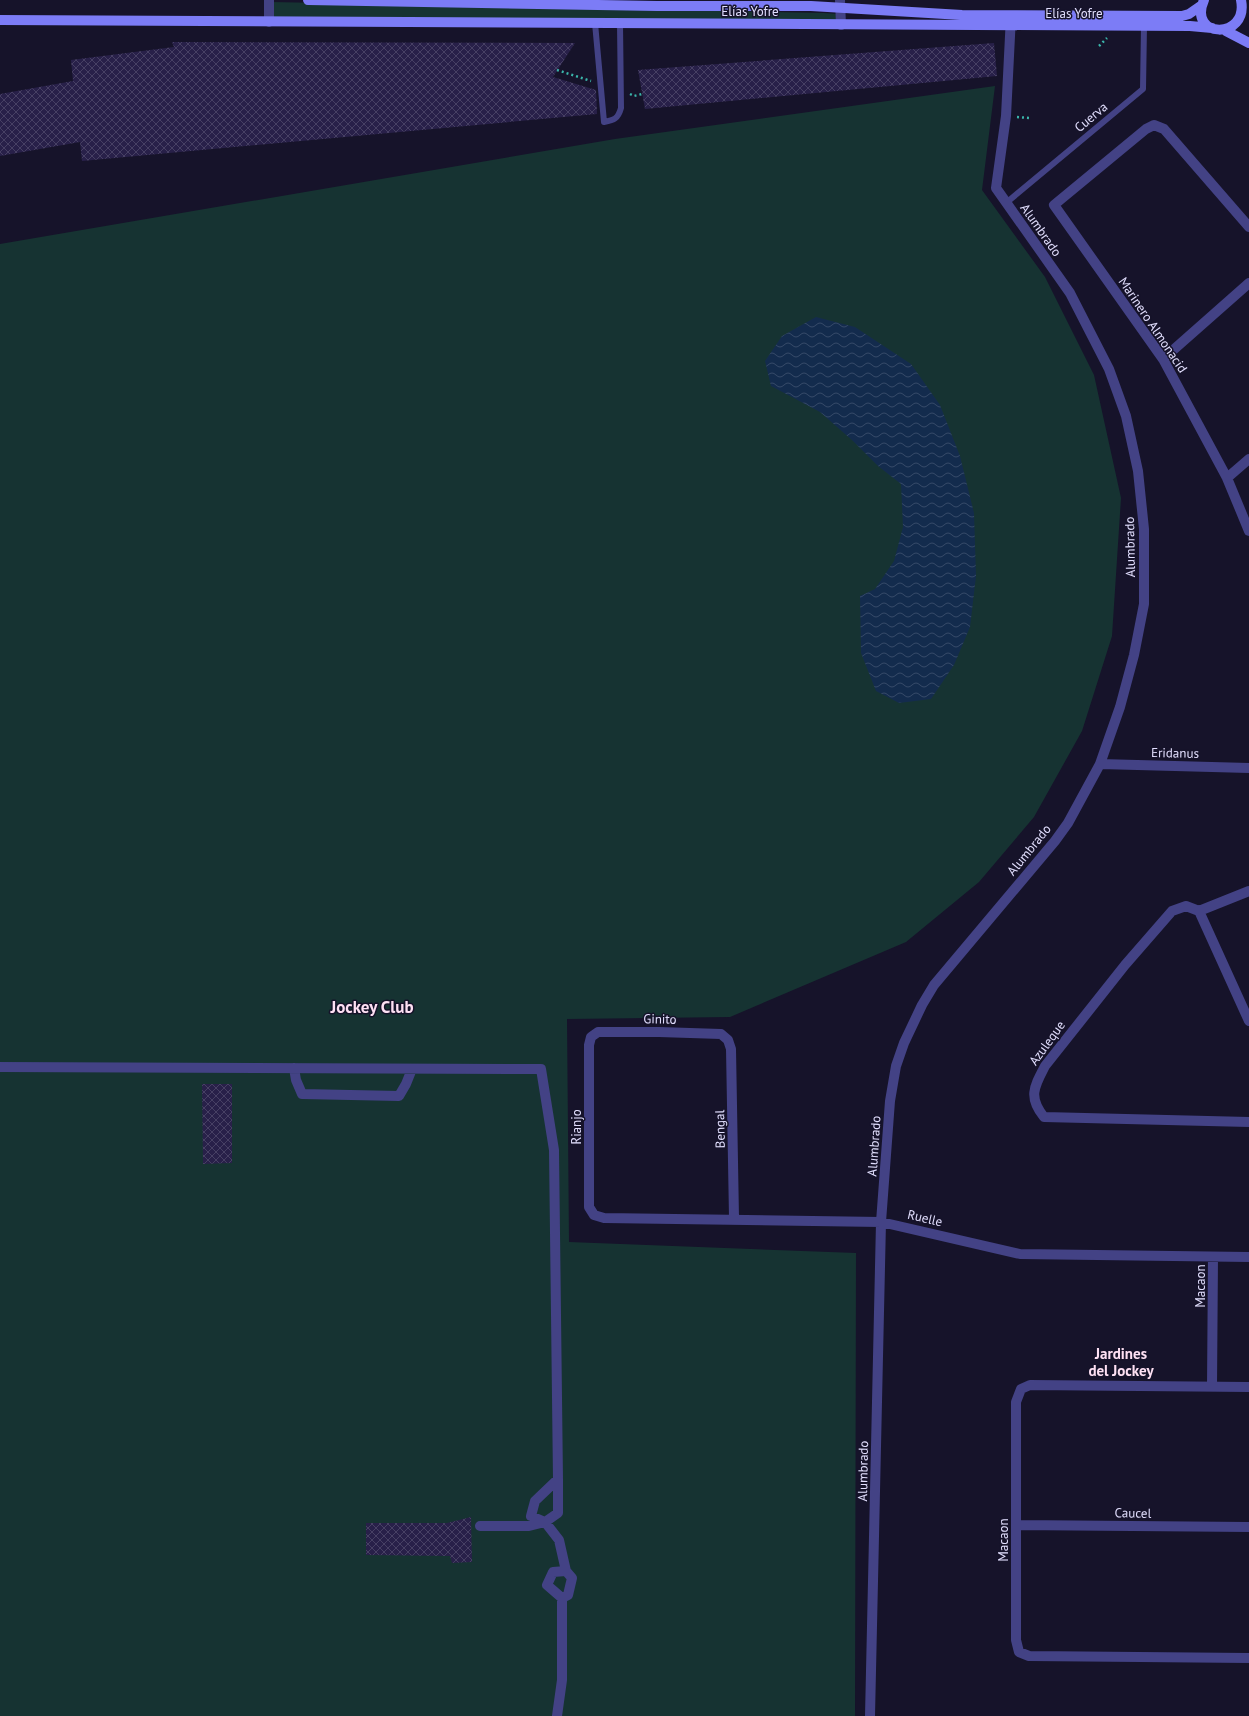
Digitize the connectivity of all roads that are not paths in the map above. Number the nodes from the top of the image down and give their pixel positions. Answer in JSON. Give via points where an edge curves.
{"nodes":[{"id":1,"x":269,"y":0,"type":"edge"},
{"id":2,"x":308,"y":0,"type":"edge"},
{"id":3,"x":456,"y":1,"type":"edge"},
{"id":4,"x":636,"y":2,"type":"edge"},
{"id":5,"x":1203,"y":2,"type":"edge"},
{"id":6,"x":841,"y":4,"type":"edge"},
{"id":7,"x":1244,"y":5,"type":"edge"},
{"id":8,"x":0,"y":20,"type":"edge"},
{"id":9,"x":1010,"y":21,"type":"junction"},
{"id":10,"x":269,"y":22,"type":"junction"},
{"id":11,"x":595,"y":23,"type":"junction"},
{"id":12,"x":620,"y":24,"type":"junction"},
{"id":13,"x":841,"y":25,"type":"junction"},
{"id":14,"x":1144,"y":26,"type":"junction"},
{"id":15,"x":1212,"y":28,"type":"junction"},
{"id":16,"x":1226,"y":31,"type":"junction"},
{"id":17,"x":1249,"y":43,"type":"edge"},
{"id":18,"x":1006,"y":203,"type":"junction"},
{"id":19,"x":1249,"y":227,"type":"edge"},
{"id":20,"x":1249,"y":283,"type":"edge"},
{"id":21,"x":1162,"y":359,"type":"junction"},
{"id":22,"x":1249,"y":460,"type":"edge"},
{"id":23,"x":1227,"y":478,"type":"junction"},
{"id":24,"x":1249,"y":531,"type":"edge"},
{"id":25,"x":1100,"y":764,"type":"junction"},
{"id":26,"x":1249,"y":768,"type":"edge"},
{"id":27,"x":1249,"y":891,"type":"edge"},
{"id":28,"x":1199,"y":911,"type":"junction"},
{"id":29,"x":1249,"y":1021,"type":"edge"},
{"id":30,"x":591,"y":1037,"type":"joint"},
{"id":31,"x":728,"y":1040,"type":"joint"},
{"id":32,"x":0,"y":1067,"type":"edge"},
{"id":33,"x":294,"y":1068,"type":"junction"},
{"id":34,"x":412,"y":1069,"type":"junction"},
{"id":35,"x":1249,"y":1122,"type":"edge"},
{"id":36,"x":594,"y":1215,"type":"joint"},
{"id":37,"x":734,"y":1218,"type":"junction"},
{"id":38,"x":881,"y":1222,"type":"junction"},
{"id":39,"x":1213,"y":1257,"type":"junction"},
{"id":40,"x":1249,"y":1258,"type":"edge"},
{"id":41,"x":1212,"y":1387,"type":"junction"},
{"id":42,"x":1249,"y":1387,"type":"edge"},
{"id":43,"x":558,"y":1479,"type":"junction"},
{"id":44,"x":545,"y":1522,"type":"junction"},
{"id":45,"x":1016,"y":1525,"type":"junction"},
{"id":46,"x":480,"y":1526,"type":"dead end"},
{"id":47,"x":1249,"y":1527,"type":"edge"},
{"id":48,"x":566,"y":1571,"type":"junction"},
{"id":49,"x":562,"y":1598,"type":"junction"},
{"id":50,"x":1249,"y":1658,"type":"edge"},
{"id":51,"x":557,"y":1716,"type":"edge"},
{"id":52,"x":870,"y":1716,"type":"edge"}],
"edges":[{"from":1,"to":10,"type":"street"},
{"from":2,"to":3,"type":"main road","name":"Elías Yofre"},
{"from":3,"to":4,"type":"main road","name":"Elías Yofre"},
{"from":4,"to":6,"type":"main road","name":"Elías Yofre"},
{"from":5,"to":9,"type":"main road","name":"Elías Yofre","via":[[1189,14],[1182,16]]},
{"from":5,"to":15,"type":"main road","via":[[1203,18]]},
{"from":6,"to":9,"type":"main road","name":"Elías Yofre"},
{"from":6,"to":13,"type":"street"},
{"from":7,"to":16,"type":"main road","via":[[1238,24]]},
{"from":8,"to":10,"type":"main road","name":"Elías Yofre"},
{"from":9,"to":13,"type":"main road","name":"Elías Yofre"},
{"from":9,"to":14,"type":"main road","name":"Elías Yofre"},
{"from":9,"to":18,"type":"street","name":"Alumbrado","via":[[1006,116],[996,188]]},
{"from":10,"to":11,"type":"main road","name":"Elías Yofre"},
{"from":11,"to":12,"type":"main road","name":"Elías Yofre"},
{"from":11,"to":12,"type":"lane","via":[[604,122],[615,120],[620,115]]},
{"from":12,"to":13,"type":"main road","name":"Elías Yofre"},
{"from":14,"to":15,"type":"main road","name":"Elías Yofre"},
{"from":14,"to":18,"type":"lane","name":"Cuerva","via":[[1143,89]]},
{"from":15,"to":16,"type":"main road","name":"Elías Yofre"},
{"from":16,"to":17,"type":"main road","name":"Elías Yofre"},
{"from":18,"to":25,"type":"street","name":"Alumbrado","via":[[1070,293],[1109,369],[1126,416],[1138,471],[1144,529],[1144,604],[1128,678]]},
{"from":19,"to":21,"type":"street","name":"Marinero Almonacid","via":[[1164,130],[1154,125],[1054,205]]},
{"from":20,"to":21,"type":"street"},
{"from":21,"to":23,"type":"street","name":"Marinero Almonacid"},
{"from":22,"to":23,"type":"street"},
{"from":23,"to":24,"type":"street","name":"Marinero Almonacid"},
{"from":25,"to":26,"type":"street","name":"Eridanus"},
{"from":25,"to":38,"type":"street","name":"Alumbrado","via":[[1068,822],[1055,840],[934,985],[907,1036],[896,1066],[890,1101]]},
{"from":27,"to":28,"type":"street"},
{"from":28,"to":29,"type":"street"},
{"from":28,"to":35,"type":"street","name":"Azuleque","via":[[1186,906],[1172,911],[1125,965],[1045,1066],[1037,1080],[1033,1095],[1036,1108],[1044,1117]]},
{"from":30,"to":31,"type":"street","name":"Ginito","via":[[598,1032],[659,1032],[721,1034]]},
{"from":30,"to":36,"type":"street","name":"Rianjo","via":[[590,1207]]},
{"from":31,"to":37,"type":"street","name":"Bengal","via":[[732,1049]]},
{"from":32,"to":33,"type":"street"},
{"from":33,"to":34,"type":"street"},
{"from":33,"to":34,"type":"street","via":[[302,1094],[400,1096]]},
{"from":34,"to":43,"type":"street","via":[[541,1069],[554,1150]]},
{"from":36,"to":37,"type":"street","name":"Ruelle","via":[[604,1218]]},
{"from":37,"to":38,"type":"street","name":"Ruelle"},
{"from":38,"to":39,"type":"street","name":"Ruelle","via":[[1020,1254]]},
{"from":38,"to":52,"type":"street","name":"Alumbrado"},
{"from":39,"to":40,"type":"street","name":"Ruelle"},
{"from":39,"to":41,"type":"street","name":"Macaon"},
{"from":41,"to":42,"type":"street","name":"Macaon"},
{"from":41,"to":45,"type":"street","name":"Macaon","via":[[1030,1385],[1021,1389],[1016,1402]]},
{"from":43,"to":44,"type":"street","via":[[558,1513]]},
{"from":43,"to":44,"type":"street","via":[[535,1501],[531,1516]]},
{"from":44,"to":46,"type":"street","via":[[528,1526]]},
{"from":44,"to":48,"type":"street","via":[[559,1540]]},
{"from":45,"to":47,"type":"street","name":"Caucel"},
{"from":45,"to":50,"type":"street","name":"Macaon","via":[[1016,1640],[1019,1652],[1029,1656]]},
{"from":48,"to":49,"type":"street","via":[[572,1578],[568,1595]]},
{"from":48,"to":49,"type":"street","via":[[553,1572],[547,1585]]},
{"from":49,"to":51,"type":"street","via":[[562,1680]]}]}
